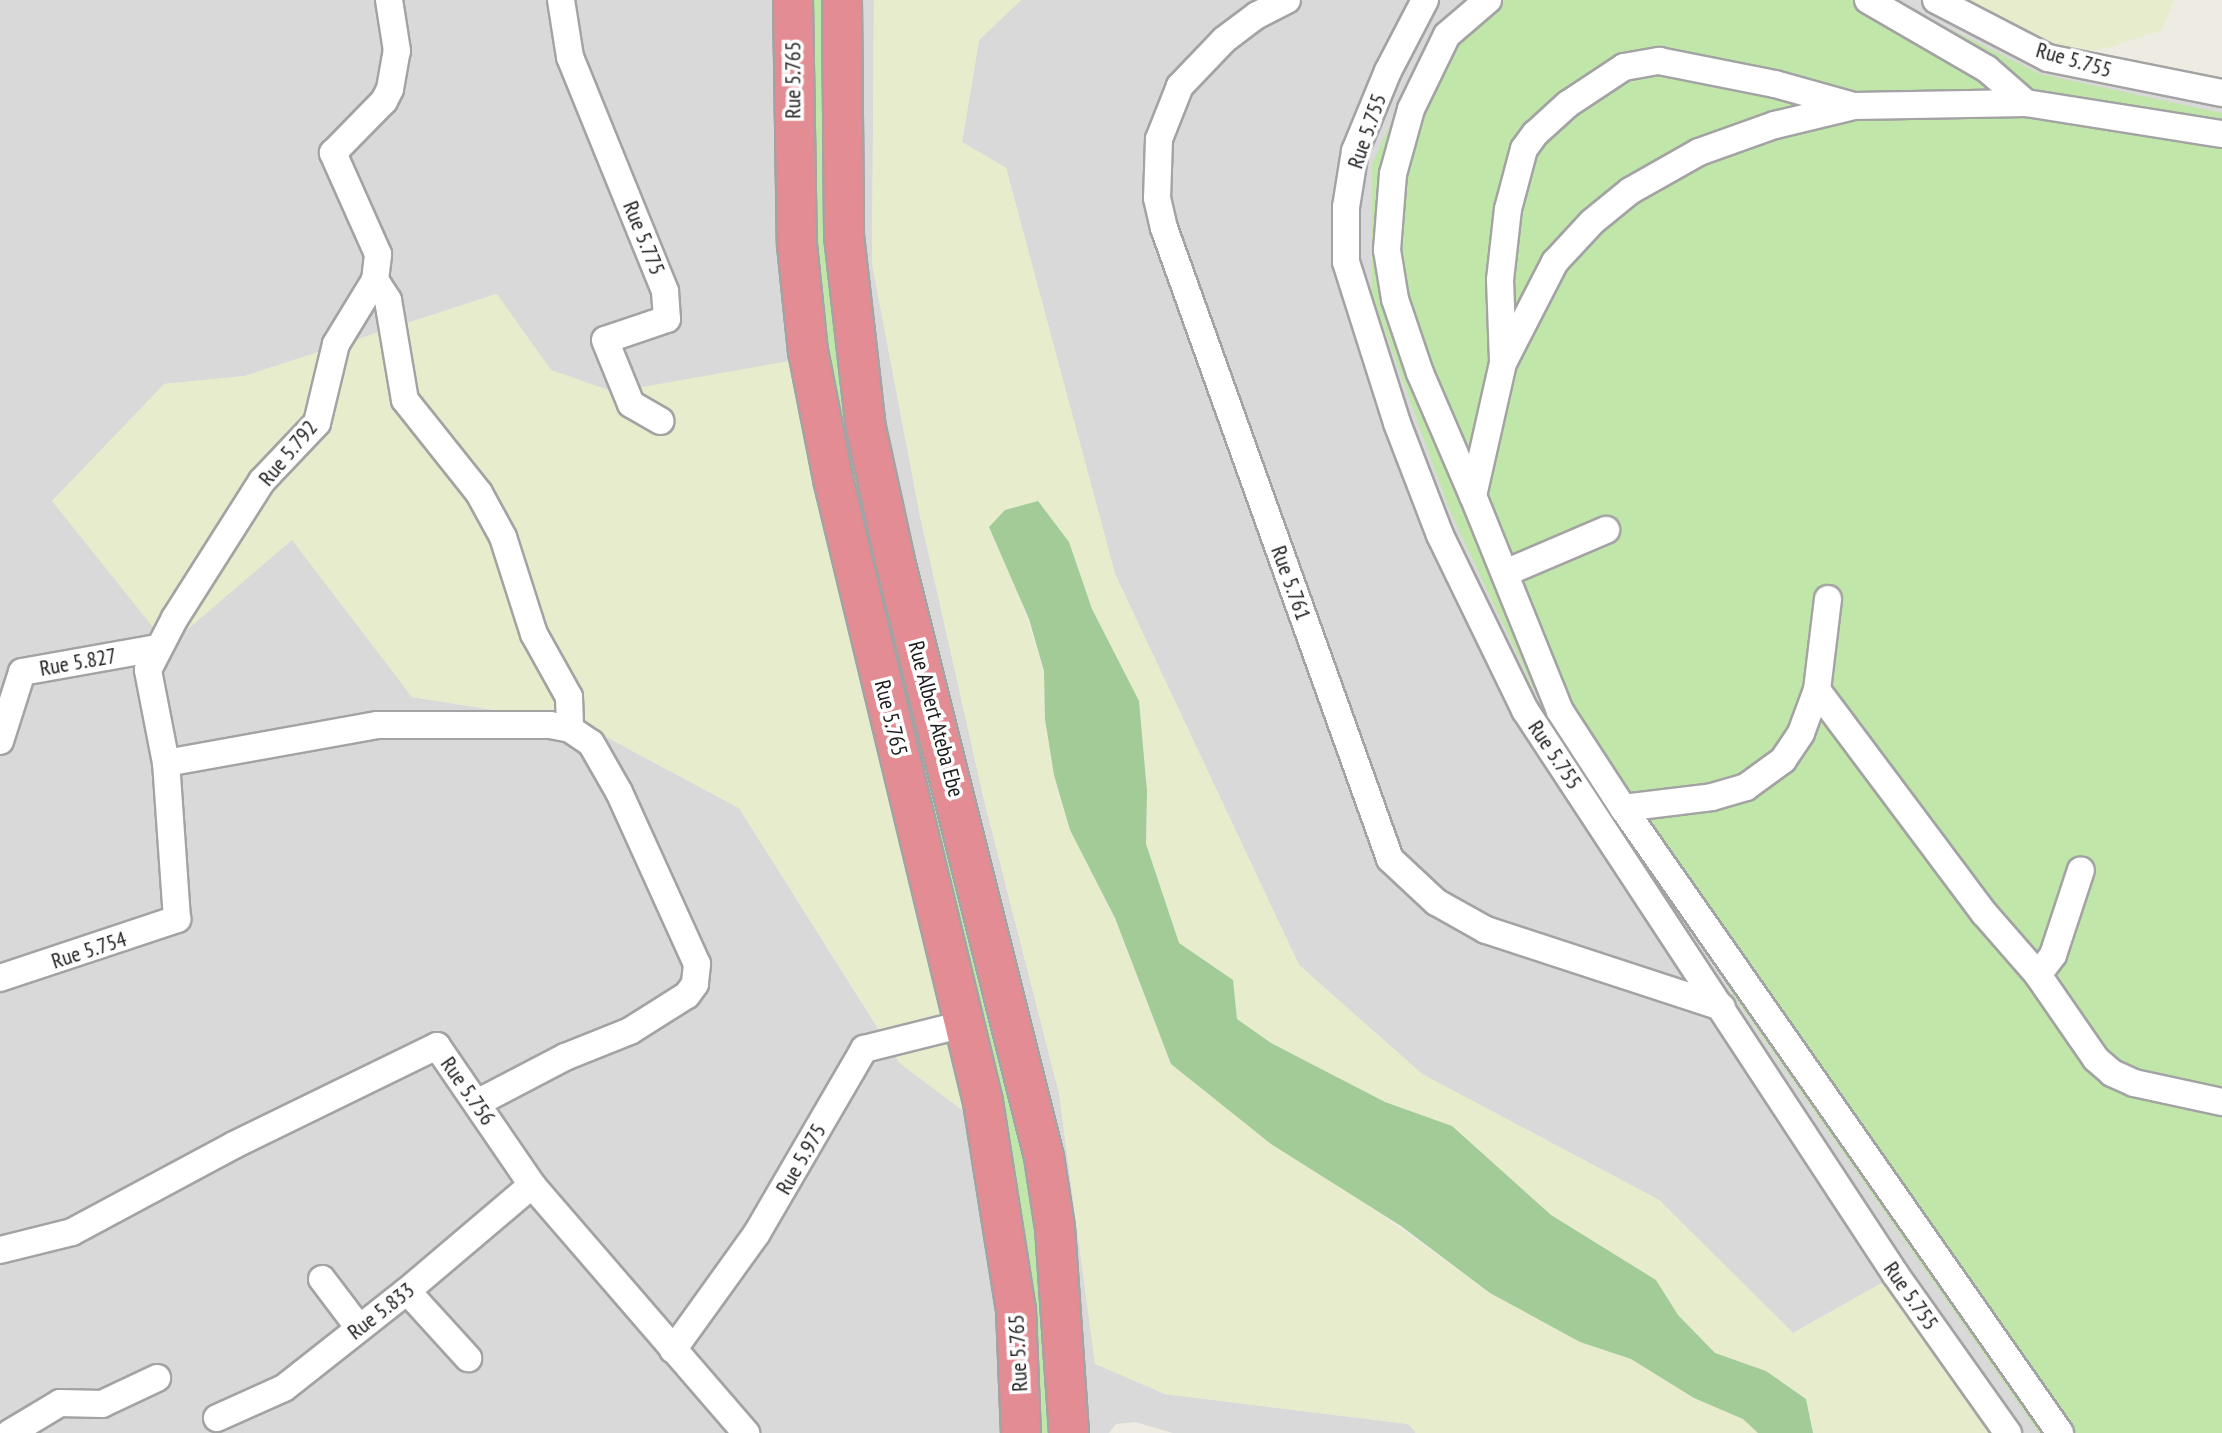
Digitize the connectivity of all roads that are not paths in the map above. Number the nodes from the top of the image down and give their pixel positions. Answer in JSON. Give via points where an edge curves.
{"nodes":[{"id":1,"x":389,"y":0,"type":"edge"},
{"id":2,"x":561,"y":0,"type":"edge"},
{"id":3,"x":793,"y":0,"type":"edge"},
{"id":4,"x":842,"y":0,"type":"edge"},
{"id":5,"x":1287,"y":0,"type":"edge"},
{"id":6,"x":1425,"y":0,"type":"edge"},
{"id":7,"x":1488,"y":0,"type":"edge"},
{"id":8,"x":1868,"y":0,"type":"edge"},
{"id":9,"x":1936,"y":0,"type":"edge"},
{"id":10,"x":2222,"y":93,"type":"edge"},
{"id":11,"x":2026,"y":103,"type":"junction"},
{"id":12,"x":1854,"y":106,"type":"junction"},
{"id":13,"x":2222,"y":134,"type":"edge"},
{"id":14,"x":375,"y":280,"type":"junction"},
{"id":15,"x":1503,"y":363,"type":"junction"},
{"id":16,"x":660,"y":421,"type":"dead end"},
{"id":17,"x":1473,"y":496,"type":"junction"},
{"id":18,"x":1606,"y":530,"type":"dead end"},
{"id":19,"x":1505,"y":573,"type":"junction"},
{"id":20,"x":1828,"y":599,"type":"dead end"},
{"id":21,"x":157,"y":648,"type":"junction"},
{"id":22,"x":1817,"y":690,"type":"junction"},
{"id":23,"x":570,"y":729,"type":"junction"},
{"id":24,"x":0,"y":741,"type":"edge"},
{"id":25,"x":166,"y":763,"type":"junction"},
{"id":26,"x":1623,"y":808,"type":"junction"},
{"id":27,"x":2081,"y":870,"type":"dead end"},
{"id":28,"x":177,"y":919,"type":"joint"},
{"id":29,"x":2038,"y":975,"type":"junction"},
{"id":30,"x":0,"y":978,"type":"edge"},
{"id":31,"x":1722,"y":1007,"type":"junction"},
{"id":32,"x":964,"y":1024,"type":"junction"},
{"id":33,"x":2222,"y":1102,"type":"edge"},
{"id":34,"x":477,"y":1103,"type":"junction"},
{"id":35,"x":532,"y":1185,"type":"junction"},
{"id":36,"x":0,"y":1250,"type":"edge"},
{"id":37,"x":322,"y":1279,"type":"dead end"},
{"id":38,"x":407,"y":1291,"type":"junction"},
{"id":39,"x":359,"y":1328,"type":"junction"},
{"id":40,"x":673,"y":1350,"type":"junction"},
{"id":41,"x":468,"y":1358,"type":"dead end"},
{"id":42,"x":157,"y":1378,"type":"dead end"},
{"id":43,"x":217,"y":1418,"type":"dead end"},
{"id":44,"x":10,"y":1433,"type":"edge"},
{"id":45,"x":746,"y":1433,"type":"edge"},
{"id":46,"x":1021,"y":1433,"type":"edge"},
{"id":47,"x":1069,"y":1433,"type":"edge"},
{"id":48,"x":2008,"y":1433,"type":"edge"},
{"id":49,"x":2060,"y":1433,"type":"edge"}],
"edges":[{"from":1,"to":14,"type":"street","via":[[397,51],[390,89],[333,153],[378,254]]},
{"from":2,"to":16,"type":"street","name":"Rue 5.775","via":[[570,57],[665,291],[667,319],[605,340],[631,404]]},
{"from":3,"to":32,"type":"highway","name":"Rue 5.765","via":[[797,245],[808,351],[833,479]]},
{"from":4,"to":47,"type":"highway","name":"Rue Albert Ateba Ebe","via":[[844,236],[866,428],[1044,1157],[1055,1228]]},
{"from":5,"to":31,"type":"street","name":"Rue 5.761","via":[[1224,40],[1180,86],[1159,139],[1157,198],[1390,859],[1436,902],[1486,930]]},
{"from":6,"to":31,"type":"street","name":"Rue 5.755","via":[[1355,151],[1346,207],[1346,262],[1358,308],[1440,535],[1525,710]]},
{"from":7,"to":17,"type":"street","via":[[1447,35],[1411,109],[1393,174],[1387,250],[1395,299],[1420,373]]},
{"from":8,"to":11,"type":"street","via":[[1987,69]]},
{"from":9,"to":10,"type":"street","name":"Rue 5.755","via":[[2048,58]]},
{"from":11,"to":12,"type":"street"},
{"from":11,"to":13,"type":"street"},
{"from":12,"to":15,"type":"street","via":[[1775,125],[1699,152],[1630,191],[1555,262]]},
{"from":12,"to":15,"type":"street","via":[[1659,61],[1624,67],[1568,104],[1524,149],[1508,209],[1500,280]]},
{"from":14,"to":21,"type":"street","name":"Rue 5.792","via":[[336,344],[317,423],[262,481]]},
{"from":14,"to":23,"type":"street","via":[[388,300],[405,400],[479,493],[503,537],[534,634],[569,697]]},
{"from":15,"to":17,"type":"street"},
{"from":17,"to":19,"type":"street"},
{"from":18,"to":19,"type":"street"},
{"from":19,"to":26,"type":"street","via":[[1560,711]]},
{"from":20,"to":22,"type":"street"},
{"from":21,"to":24,"type":"street","name":"Rue 5.827","via":[[22,672]]},
{"from":21,"to":25,"type":"street","name":"Rue 5.792","via":[[148,670]]},
{"from":22,"to":26,"type":"street","via":[[1801,733],[1783,760],[1746,787],[1712,797]]},
{"from":22,"to":29,"type":"street","via":[[1984,913]]},
{"from":23,"to":25,"type":"street","via":[[526,723],[377,725]]},
{"from":23,"to":34,"type":"street","via":[[591,743],[619,792],[698,974],[687,995],[630,1031],[565,1057]]},
{"from":25,"to":28,"type":"street","name":"Rue 5.792"},
{"from":26,"to":49,"type":"street"},
{"from":27,"to":29,"type":"street","via":[[2053,955]]},
{"from":28,"to":30,"type":"street","name":"Rue 5.754"},
{"from":29,"to":33,"type":"street","via":[[2096,1059],[2112,1073],[2134,1083]]},
{"from":31,"to":48,"type":"street","name":"Rue 5.755","via":[[1896,1275]]},
{"from":32,"to":40,"type":"street","name":"Rue 5.975","via":[[864,1049],[757,1233]]},
{"from":32,"to":46,"type":"highway","name":"Rue 5.765","via":[[1000,1197],[1016,1310]]},
{"from":34,"to":35,"type":"street","name":"Rue 5.756"},
{"from":34,"to":36,"type":"street","name":"Rue 5.756","via":[[437,1046],[72,1232]]},
{"from":35,"to":38,"type":"street","name":"Rue 5.833"},
{"from":35,"to":40,"type":"street","name":"Rue 5.756"},
{"from":37,"to":39,"type":"street"},
{"from":38,"to":39,"type":"street","name":"Rue 5.833"},
{"from":38,"to":41,"type":"street"},
{"from":39,"to":43,"type":"street","name":"Rue 5.833","via":[[284,1388]]},
{"from":40,"to":45,"type":"street","name":"Rue 5.756"},
{"from":42,"to":44,"type":"street","via":[[102,1404],[60,1403]]}]}
